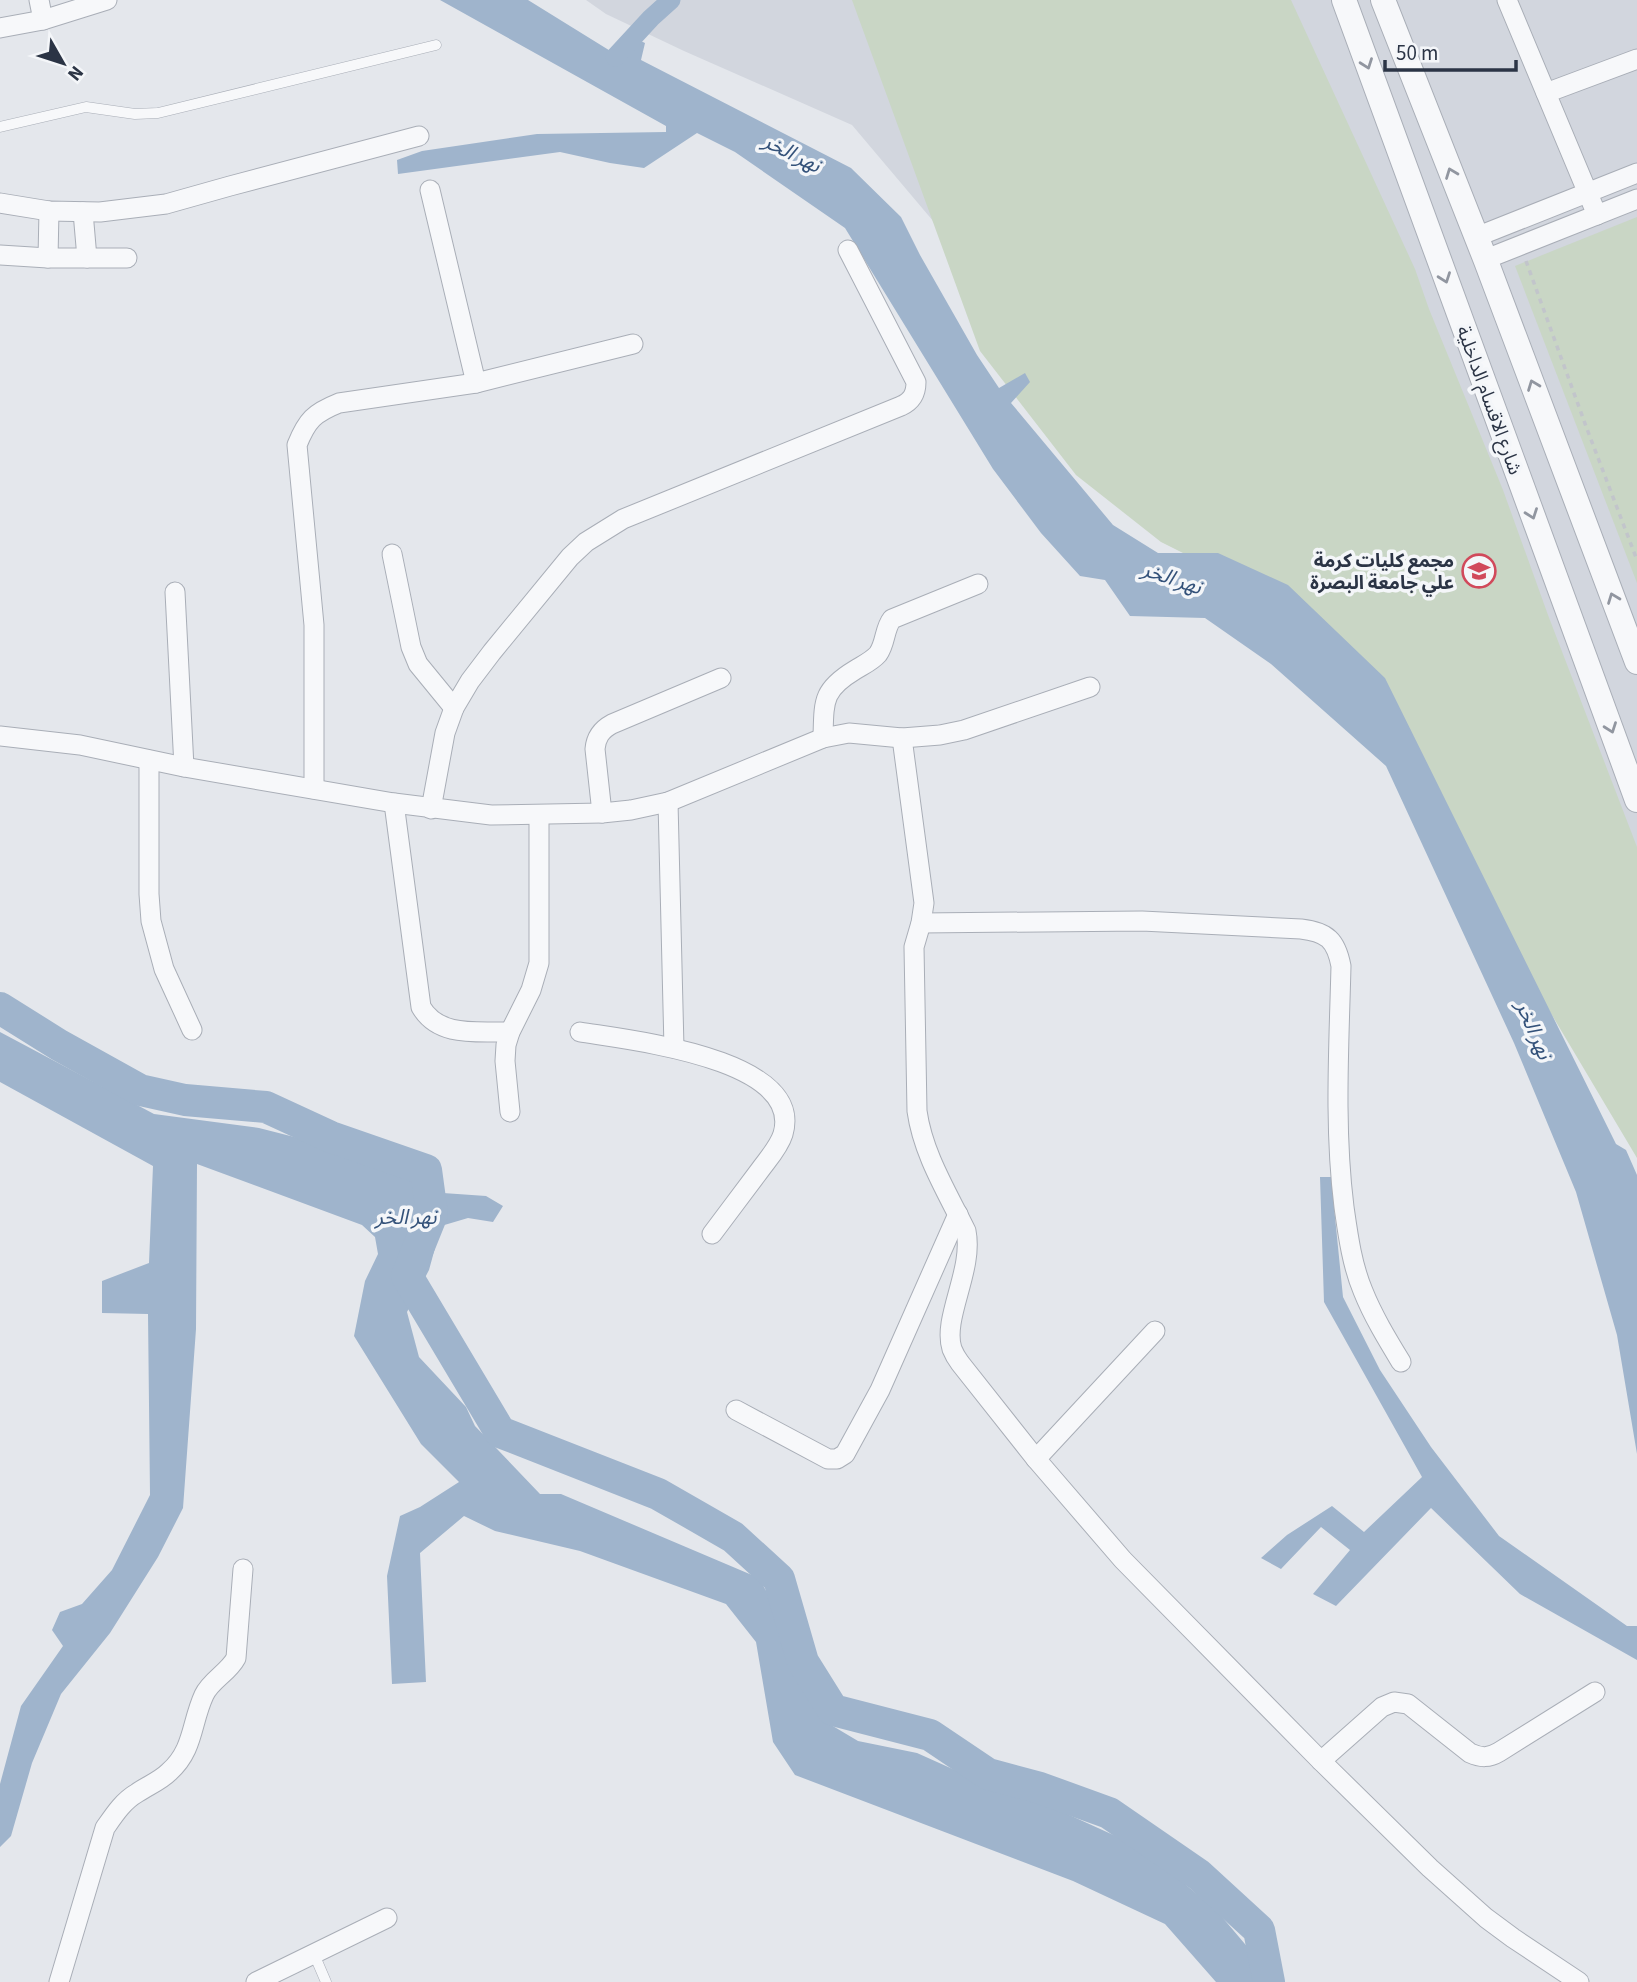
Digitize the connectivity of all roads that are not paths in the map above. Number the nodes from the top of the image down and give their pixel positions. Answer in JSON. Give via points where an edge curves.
{"nodes":[{"id":1,"x":39,"y":0,"type":"edge"},
{"id":2,"x":107,"y":0,"type":"edge"},
{"id":3,"x":1344,"y":0,"type":"edge"},
{"id":4,"x":1383,"y":0,"type":"edge"},
{"id":5,"x":1507,"y":0,"type":"edge"},
{"id":6,"x":43,"y":20,"type":"junction"},
{"id":7,"x":0,"y":28,"type":"edge"},
{"id":8,"x":436,"y":45,"type":"dead end"},
{"id":9,"x":1637,"y":59,"type":"edge"},
{"id":10,"x":1546,"y":93,"type":"junction"},
{"id":11,"x":0,"y":127,"type":"edge"},
{"id":12,"x":419,"y":136,"type":"dead end"},
{"id":13,"x":1637,"y":173,"type":"edge"},
{"id":14,"x":430,"y":190,"type":"dead end"},
{"id":15,"x":1588,"y":193,"type":"junction"},
{"id":16,"x":1637,"y":199,"type":"edge"},
{"id":17,"x":0,"y":203,"type":"edge"},
{"id":18,"x":49,"y":211,"type":"junction"},
{"id":19,"x":83,"y":212,"type":"junction"},
{"id":20,"x":1597,"y":215,"type":"junction"},
{"id":21,"x":1481,"y":248,"type":"junction"},
{"id":22,"x":848,"y":250,"type":"dead end"},
{"id":23,"x":0,"y":255,"type":"edge"},
{"id":24,"x":48,"y":258,"type":"junction"},
{"id":25,"x":87,"y":258,"type":"junction"},
{"id":26,"x":127,"y":258,"type":"dead end"},
{"id":27,"x":633,"y":344,"type":"dead end"},
{"id":28,"x":476,"y":383,"type":"junction"},
{"id":29,"x":392,"y":554,"type":"dead end"},
{"id":30,"x":978,"y":584,"type":"dead end"},
{"id":31,"x":175,"y":592,"type":"dead end"},
{"id":32,"x":1637,"y":662,"type":"edge"},
{"id":33,"x":721,"y":678,"type":"dead end"},
{"id":34,"x":1090,"y":687,"type":"dead end"},
{"id":35,"x":454,"y":709,"type":"junction"},
{"id":36,"x":0,"y":736,"type":"edge"},
{"id":37,"x":823,"y":738,"type":"junction"},
{"id":38,"x":902,"y":738,"type":"junction"},
{"id":39,"x":149,"y":760,"type":"junction"},
{"id":40,"x":184,"y":767,"type":"junction"},
{"id":41,"x":314,"y":789,"type":"junction"},
{"id":42,"x":1637,"y":800,"type":"edge"},
{"id":43,"x":668,"y":802,"type":"junction"},
{"id":44,"x":394,"y":803,"type":"junction"},
{"id":45,"x":431,"y":809,"type":"junction"},
{"id":46,"x":602,"y":813,"type":"junction"},
{"id":47,"x":538,"y":815,"type":"junction"},
{"id":48,"x":921,"y":923,"type":"junction"},
{"id":49,"x":192,"y":1030,"type":"dead end"},
{"id":50,"x":509,"y":1032,"type":"junction"},
{"id":51,"x":580,"y":1032,"type":"dead end"},
{"id":52,"x":674,"y":1048,"type":"junction"},
{"id":53,"x":510,"y":1112,"type":"dead end"},
{"id":54,"x":958,"y":1214,"type":"junction"},
{"id":55,"x":712,"y":1234,"type":"dead end"},
{"id":56,"x":1155,"y":1331,"type":"dead end"},
{"id":57,"x":1401,"y":1362,"type":"dead end"},
{"id":58,"x":736,"y":1410,"type":"dead end"},
{"id":59,"x":1036,"y":1459,"type":"junction"},
{"id":60,"x":243,"y":1569,"type":"dead end"},
{"id":61,"x":1595,"y":1692,"type":"dead end"},
{"id":62,"x":1321,"y":1761,"type":"junction"},
{"id":63,"x":387,"y":1918,"type":"dead end"},
{"id":64,"x":314,"y":1954,"type":"junction"},
{"id":65,"x":59,"y":1982,"type":"edge"},
{"id":66,"x":256,"y":1982,"type":"edge"},
{"id":67,"x":326,"y":1982,"type":"edge"},
{"id":68,"x":1579,"y":1982,"type":"edge"}],
"edges":[{"from":1,"to":6,"type":"street"},
{"from":2,"to":6,"type":"street"},
{"from":3,"to":42,"type":"street","name":"شارع الاقسام الداخلية","one_way":true},
{"from":21,"to":4,"type":"street","one_way":true},
{"from":5,"to":10,"type":"street"},
{"from":6,"to":7,"type":"street"},
{"from":8,"to":11,"type":"lane","via":[[158,113],[86,107]]},
{"from":9,"to":10,"type":"street"},
{"from":10,"to":15,"type":"street"},
{"from":12,"to":19,"type":"street","via":[[166,204]]},
{"from":13,"to":15,"type":"street"},
{"from":14,"to":28,"type":"street"},
{"from":15,"to":20,"type":"street"},
{"from":15,"to":21,"type":"street"},
{"from":16,"to":20,"type":"street"},
{"from":17,"to":18,"type":"street"},
{"from":18,"to":19,"type":"street"},
{"from":18,"to":24,"type":"street"},
{"from":19,"to":25,"type":"street"},
{"from":20,"to":21,"type":"street","via":[[1521,245]]},
{"from":32,"to":21,"type":"street","one_way":true},
{"from":22,"to":35,"type":"street","via":[[916,382],[908,403],[605,529],[570,557],[492,652]]},
{"from":23,"to":24,"type":"street"},
{"from":24,"to":25,"type":"street"},
{"from":25,"to":26,"type":"street"},
{"from":27,"to":28,"type":"street"},
{"from":28,"to":41,"type":"street","via":[[339,403],[320,411],[305,425],[297,445],[314,625]]},
{"from":29,"to":35,"type":"street","via":[[411,647],[418,664]]},
{"from":30,"to":37,"type":"street","via":[[892,619],[875,657],[841,678],[828,693]]},
{"from":31,"to":40,"type":"street"},
{"from":33,"to":46,"type":"street","via":[[601,732],[595,750]]},
{"from":34,"to":38,"type":"street","via":[[964,730]]},
{"from":35,"to":45,"type":"street"},
{"from":36,"to":39,"type":"street","via":[[80,745]]},
{"from":37,"to":38,"type":"street","via":[[849,733]]},
{"from":37,"to":43,"type":"street"},
{"from":38,"to":48,"type":"street","via":[[923,890]]},
{"from":39,"to":40,"type":"street"},
{"from":39,"to":49,"type":"street","via":[[151,920],[164,968]]},
{"from":40,"to":41,"type":"street"},
{"from":41,"to":44,"type":"street"},
{"from":43,"to":46,"type":"street"},
{"from":43,"to":52,"type":"street"},
{"from":44,"to":45,"type":"street"},
{"from":44,"to":50,"type":"street","via":[[421,1007],[437,1026]]},
{"from":45,"to":47,"type":"street"},
{"from":46,"to":47,"type":"street"},
{"from":47,"to":50,"type":"street","via":[[539,963]]},
{"from":48,"to":54,"type":"street","via":[[914,947],[919,1129]]},
{"from":48,"to":57,"type":"street","via":[[1142,921],[1316,931],[1329,938],[1341,966],[1337,1107],[1349,1241],[1362,1290]]},
{"from":50,"to":53,"type":"street","via":[[505,1061]]},
{"from":51,"to":52,"type":"street"},
{"from":52,"to":55,"type":"street","via":[[748,1074],[778,1100],[786,1117],[772,1154]]},
{"from":54,"to":58,"type":"street","via":[[880,1390],[845,1454],[828,1459]]},
{"from":54,"to":59,"type":"street","via":[[969,1243],[950,1332],[952,1347]]},
{"from":56,"to":59,"type":"street"},
{"from":59,"to":62,"type":"street","via":[[1123,1560]]},
{"from":60,"to":65,"type":"street","via":[[236,1658],[204,1695],[181,1758],[168,1773],[117,1809],[105,1828]]},
{"from":61,"to":62,"type":"street","via":[[1488,1757],[1470,1753],[1408,1704],[1394,1702],[1377,1711]]},
{"from":62,"to":68,"type":"street","via":[[1477,1910]]},
{"from":63,"to":64,"type":"street"},
{"from":64,"to":66,"type":"street"},
{"from":64,"to":67,"type":"lane"}]}
